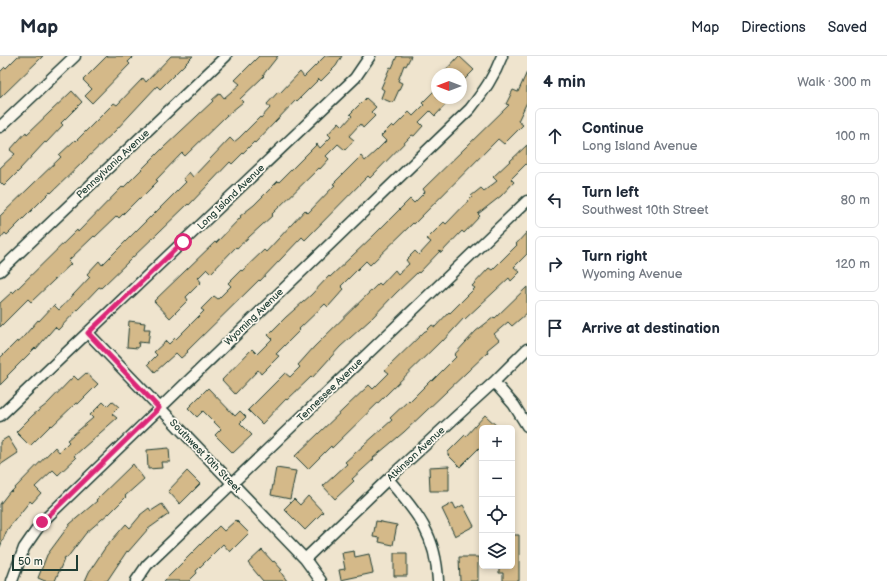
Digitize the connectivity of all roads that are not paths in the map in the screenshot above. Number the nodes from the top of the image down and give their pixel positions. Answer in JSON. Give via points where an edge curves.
{"nodes":[{"id":1,"x":75,"y":56,"type":"edge"},
{"id":2,"x":226,"y":56,"type":"edge"},
{"id":3,"x":370,"y":56,"type":"edge"},
{"id":4,"x":502,"y":56,"type":"edge"},
{"id":5,"x":0,"y":127,"type":"edge"},
{"id":6,"x":527,"y":201,"type":"edge"},
{"id":7,"x":0,"y":271,"type":"edge"},
{"id":8,"x":88,"y":333,"type":"junction"},
{"id":9,"x":527,"y":349,"type":"edge"},
{"id":10,"x":494,"y":382,"type":"junction"},
{"id":11,"x":159,"y":408,"type":"junction"},
{"id":12,"x":0,"y":416,"type":"edge"},
{"id":13,"x":527,"y":426,"type":"edge"},
{"id":14,"x":388,"y":479,"type":"junction"},
{"id":15,"x":232,"y":483,"type":"junction"},
{"id":16,"x":305,"y":559,"type":"junction"},
{"id":17,"x":12,"y":581,"type":"edge"},
{"id":18,"x":136,"y":581,"type":"edge"},
{"id":19,"x":321,"y":581,"type":"edge"},
{"id":20,"x":438,"y":581,"type":"edge"}],
"edges":[{"from":1,"to":5,"type":"street"},
{"from":2,"to":7,"type":"street","name":"Pennsylvania Avenue"},
{"from":3,"to":8,"type":"street","name":"Long Island Avenue","via":[[356,78]]},
{"from":4,"to":11,"type":"street","name":"Wyoming Avenue","via":[[485,91],[470,108]]},
{"from":6,"to":15,"type":"street","name":"Tennessee Avenue"},
{"from":8,"to":11,"type":"street","name":"Southwest 10th Street"},
{"from":8,"to":12,"type":"street","name":"Long Island Avenue"},
{"from":9,"to":10,"type":"street","name":"Atkinson Avenue"},
{"from":10,"to":13,"type":"street","via":[[514,405]]},
{"from":10,"to":14,"type":"street","name":"Atkinson Avenue"},
{"from":11,"to":15,"type":"street","name":"Southwest 10th Street"},
{"from":11,"to":17,"type":"street","name":"Wyoming Avenue","via":[[42,522],[24,548]]},
{"from":14,"to":16,"type":"street","name":"Atkinson Avenue"},
{"from":14,"to":20,"type":"street","via":[[422,522],[436,554]]},
{"from":15,"to":16,"type":"street","name":"Southwest 10th Street"},
{"from":15,"to":18,"type":"street","name":"Tennessee Avenue","via":[[147,566]]},
{"from":16,"to":19,"type":"street","name":"Southwest 10th Street"}]}
